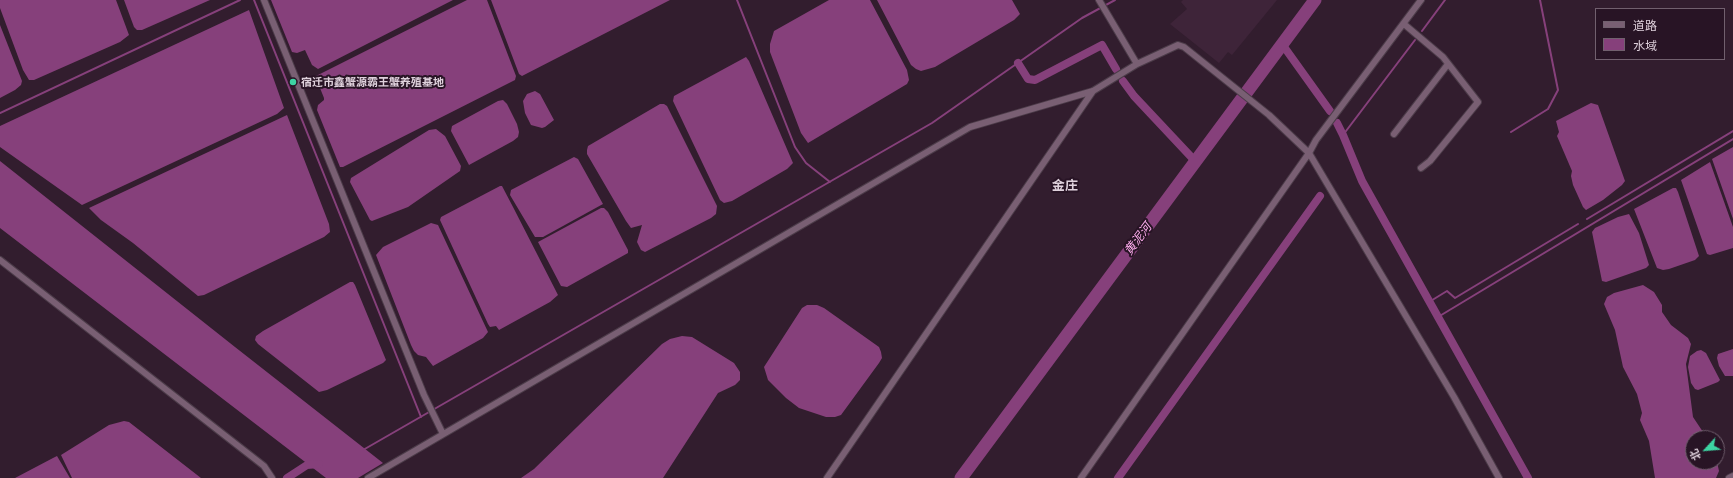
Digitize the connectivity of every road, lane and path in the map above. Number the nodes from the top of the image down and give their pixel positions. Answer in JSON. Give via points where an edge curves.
{"nodes":[{"id":1,"x":264,"y":0,"type":"edge"},
{"id":2,"x":1100,"y":0,"type":"edge"},
{"id":3,"x":1421,"y":0,"type":"edge"},
{"id":4,"x":1404,"y":24,"type":"junction"},
{"id":5,"x":1137,"y":64,"type":"junction"},
{"id":6,"x":1448,"y":64,"type":"junction"},
{"id":7,"x":1093,"y":91,"type":"junction"},
{"id":8,"x":1394,"y":134,"type":"dead end"},
{"id":9,"x":1309,"y":153,"type":"junction"},
{"id":10,"x":1421,"y":168,"type":"dead end"},
{"id":11,"x":0,"y":260,"type":"edge"},
{"id":12,"x":443,"y":434,"type":"junction"},
{"id":13,"x":1733,"y":476,"type":"edge"},
{"id":14,"x":370,"y":477,"type":"edge"},
{"id":15,"x":272,"y":478,"type":"edge"},
{"id":16,"x":827,"y":478,"type":"edge"},
{"id":17,"x":1081,"y":478,"type":"edge"},
{"id":18,"x":1500,"y":478,"type":"edge"},
{"id":19,"x":1729,"y":478,"type":"edge"}],
"edges":[{"from":1,"to":12,"type":"street","via":[[424,395]]},
{"from":2,"to":5,"type":"street"},
{"from":3,"to":4,"type":"street"},
{"from":4,"to":6,"type":"street","via":[[1444,57]]},
{"from":4,"to":9,"type":"street","via":[[1316,140]]},
{"from":5,"to":7,"type":"street"},
{"from":5,"to":9,"type":"street","via":[[1178,45],[1184,47],[1269,115]]},
{"from":6,"to":8,"type":"street"},
{"from":6,"to":10,"type":"street","via":[[1478,102],[1430,161]]},
{"from":7,"to":12,"type":"street","via":[[970,127]]},
{"from":7,"to":16,"type":"street"},
{"from":9,"to":17,"type":"street"},
{"from":9,"to":18,"type":"street"},
{"from":11,"to":15,"type":"street","via":[[264,466]]},
{"from":12,"to":14,"type":"street"},
{"from":13,"to":19,"type":"street"}]}
